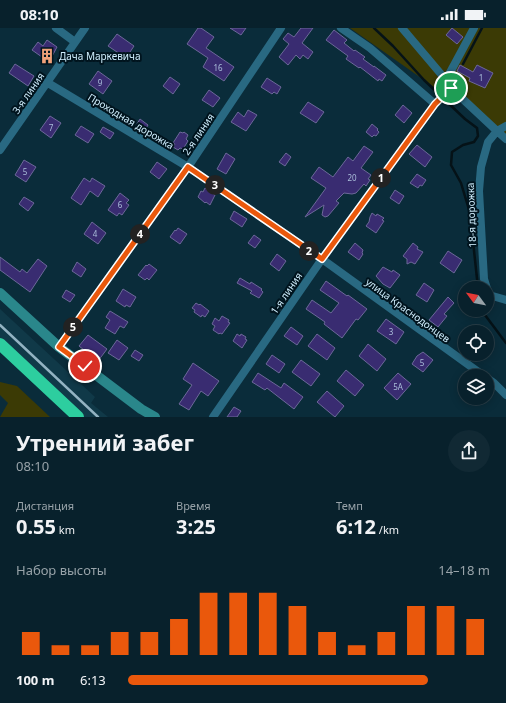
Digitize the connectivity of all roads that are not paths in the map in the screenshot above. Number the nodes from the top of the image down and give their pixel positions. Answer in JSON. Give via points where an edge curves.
{"nodes":[{"id":1,"x":56,"y":28,"type":"edge"},
{"id":2,"x":85,"y":28,"type":"edge"},
{"id":3,"x":281,"y":28,"type":"edge"},
{"id":4,"x":341,"y":28,"type":"edge"},
{"id":5,"x":402,"y":28,"type":"edge"},
{"id":6,"x":474,"y":28,"type":"edge"},
{"id":7,"x":75,"y":42,"type":"junction"},
{"id":8,"x":446,"y":80,"type":"junction"},
{"id":9,"x":48,"y":82,"type":"junction"},
{"id":10,"x":449,"y":91,"type":"junction"},
{"id":11,"x":437,"y":102,"type":"junction"},
{"id":12,"x":506,"y":126,"type":"edge"},
{"id":13,"x":497,"y":131,"type":"junction"},
{"id":14,"x":506,"y":139,"type":"edge"},
{"id":15,"x":0,"y":150,"type":"edge"},
{"id":16,"x":188,"y":167,"type":"junction"},
{"id":17,"x":322,"y":259,"type":"junction"},
{"id":18,"x":0,"y":293,"type":"edge"},
{"id":19,"x":506,"y":300,"type":"edge"},
{"id":20,"x":0,"y":344,"type":"edge"},
{"id":21,"x":59,"y":347,"type":"junction"},
{"id":22,"x":0,"y":354,"type":"edge"},
{"id":23,"x":474,"y":369,"type":"edge"},
{"id":24,"x":494,"y":384,"type":"edge"},
{"id":25,"x":506,"y":395,"type":"edge"},
{"id":26,"x":67,"y":417,"type":"edge"},
{"id":27,"x":78,"y":417,"type":"edge"},
{"id":28,"x":155,"y":417,"type":"edge"},
{"id":29,"x":213,"y":417,"type":"edge"}],
"edges":[{"from":1,"to":7,"type":"street"},
{"from":2,"to":7,"type":"street","name":"3-я линия"},
{"from":3,"to":16,"type":"street","name":"2-я линия"},
{"from":4,"to":11,"type":"street"},
{"from":5,"to":8,"type":"street"},
{"from":6,"to":8,"type":"street"},
{"from":7,"to":9,"type":"street","name":"3-я линия"},
{"from":8,"to":10,"type":"street"},
{"from":9,"to":15,"type":"street","name":"3-я линия"},
{"from":9,"to":16,"type":"street","name":"Проходная дорожка"},
{"from":10,"to":11,"type":"street","name":"1-я линия"},
{"from":10,"to":13,"type":"street"},
{"from":11,"to":17,"type":"street","name":"1-я линия"},
{"from":12,"to":13,"type":"street","name":"18-я дорожка"},
{"from":13,"to":14,"type":"street"},
{"from":13,"to":19,"type":"street","name":"18-я дорожка","via":[[486,148],[479,191],[484,279],[490,294]]},
{"from":16,"to":17,"type":"street","name":"Проходная дорожка"},
{"from":16,"to":21,"type":"street","name":"2-я линия"},
{"from":17,"to":23,"type":"street","name":"улица Краснодонцев"},
{"from":17,"to":29,"type":"street","name":"1-я линия"},
{"from":18,"to":21,"type":"street"},
{"from":20,"to":27,"type":"highway"},
{"from":21,"to":28,"type":"street"},
{"from":22,"to":26,"type":"highway"},
{"from":24,"to":25,"type":"street"}]}
